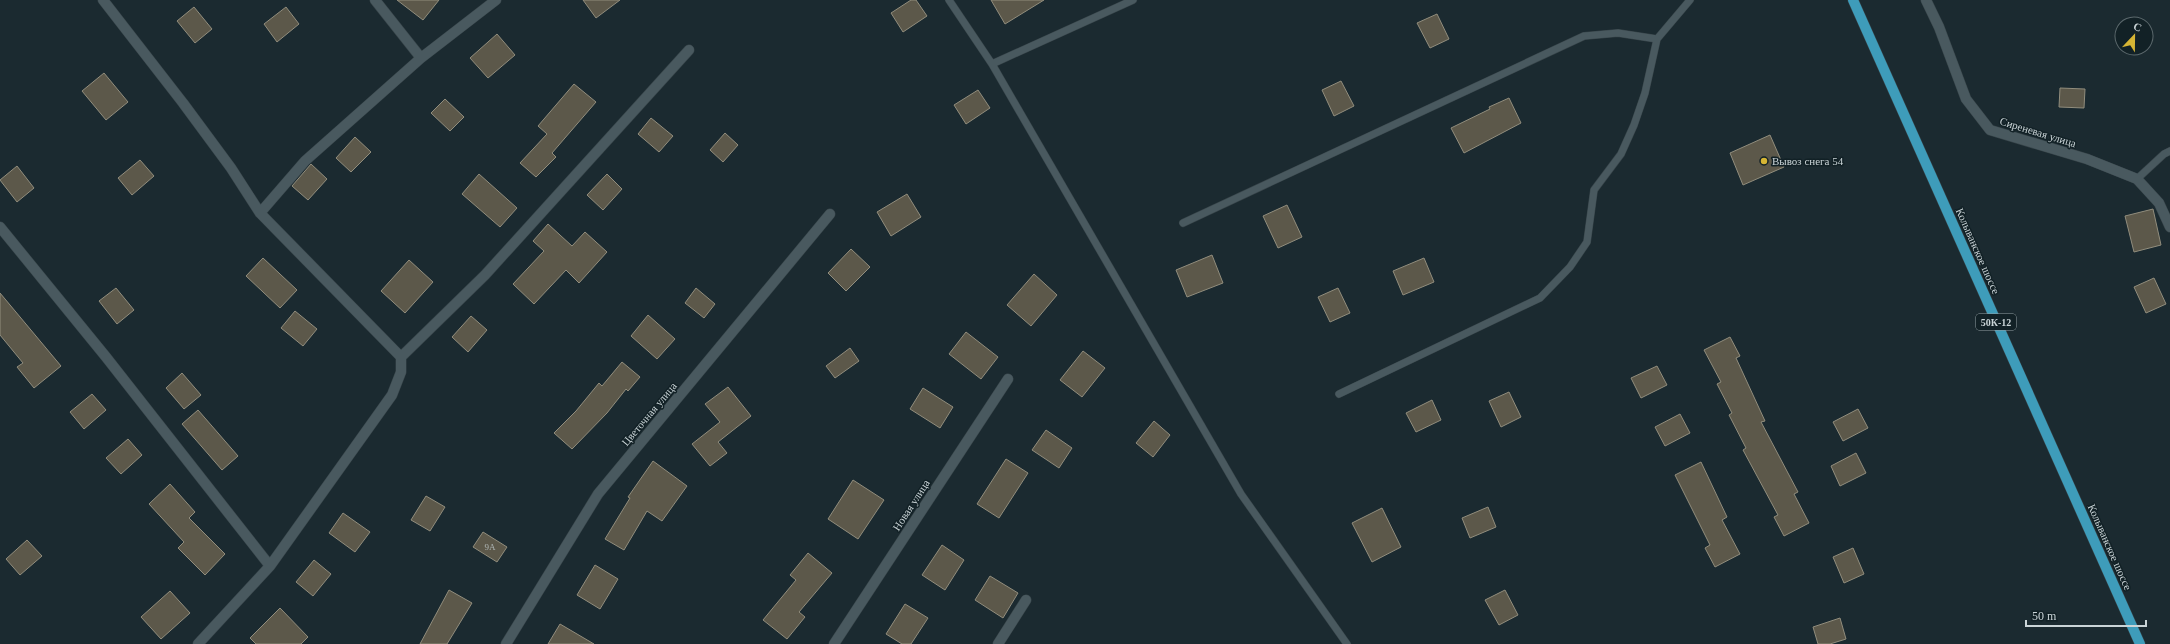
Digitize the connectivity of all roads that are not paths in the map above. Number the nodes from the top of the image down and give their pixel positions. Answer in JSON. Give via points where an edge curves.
{"nodes":[{"id":1,"x":103,"y":0,"type":"edge"},
{"id":2,"x":375,"y":0,"type":"edge"},
{"id":3,"x":496,"y":0,"type":"edge"},
{"id":4,"x":949,"y":0,"type":"edge"},
{"id":5,"x":1133,"y":0,"type":"edge"},
{"id":6,"x":1690,"y":0,"type":"edge"},
{"id":7,"x":1853,"y":0,"type":"edge"},
{"id":8,"x":1926,"y":0,"type":"edge"},
{"id":9,"x":1657,"y":39,"type":"junction"},
{"id":10,"x":689,"y":50,"type":"dead end"},
{"id":11,"x":421,"y":58,"type":"junction"},
{"id":12,"x":992,"y":64,"type":"junction"},
{"id":13,"x":2170,"y":151,"type":"edge"},
{"id":14,"x":2136,"y":179,"type":"junction"},
{"id":15,"x":260,"y":213,"type":"junction"},
{"id":16,"x":830,"y":214,"type":"dead end"},
{"id":17,"x":1183,"y":223,"type":"dead end"},
{"id":18,"x":2170,"y":227,"type":"edge"},
{"id":19,"x":0,"y":228,"type":"edge"},
{"id":20,"x":402,"y":357,"type":"junction"},
{"id":21,"x":1008,"y":378,"type":"dead end"},
{"id":22,"x":1339,"y":394,"type":"dead end"},
{"id":23,"x":270,"y":566,"type":"junction"},
{"id":24,"x":1026,"y":600,"type":"dead end"},
{"id":25,"x":198,"y":644,"type":"edge"},
{"id":26,"x":506,"y":644,"type":"edge"},
{"id":27,"x":834,"y":644,"type":"edge"},
{"id":28,"x":998,"y":644,"type":"edge"},
{"id":29,"x":1346,"y":644,"type":"edge"},
{"id":30,"x":2140,"y":644,"type":"edge"}],
"edges":[{"from":1,"to":15,"type":"street","via":[[231,168]]},
{"from":2,"to":11,"type":"street"},
{"from":3,"to":11,"type":"street"},
{"from":4,"to":12,"type":"lane"},
{"from":5,"to":12,"type":"lane"},
{"from":6,"to":9,"type":"lane"},
{"from":7,"to":30,"type":"main road","name":"Колыванское шоссе","number":"50К-12"},
{"from":8,"to":14,"type":"street","name":"Сиреневая улица","via":[[1966,98],[1990,130],[2087,159]]},
{"from":9,"to":17,"type":"lane","via":[[1618,33],[1584,36]]},
{"from":9,"to":22,"type":"lane","via":[[1645,92],[1634,125],[1621,154],[1594,190],[1587,242],[1570,267],[1540,298]]},
{"from":10,"to":20,"type":"street","via":[[485,275]]},
{"from":11,"to":15,"type":"street","via":[[305,161]]},
{"from":12,"to":29,"type":"lane","via":[[1241,494]]},
{"from":13,"to":14,"type":"lane"},
{"from":14,"to":18,"type":"street","name":"Сиреневая улица","via":[[2159,203]]},
{"from":15,"to":20,"type":"street"},
{"from":16,"to":26,"type":"street","name":"Цветочная улица","via":[[598,494]]},
{"from":19,"to":23,"type":"street","via":[[106,357]]},
{"from":20,"to":23,"type":"street","via":[[401,372],[392,395]]},
{"from":21,"to":27,"type":"street","name":"Новая улица"},
{"from":23,"to":25,"type":"street"},
{"from":24,"to":28,"type":"street"}]}
